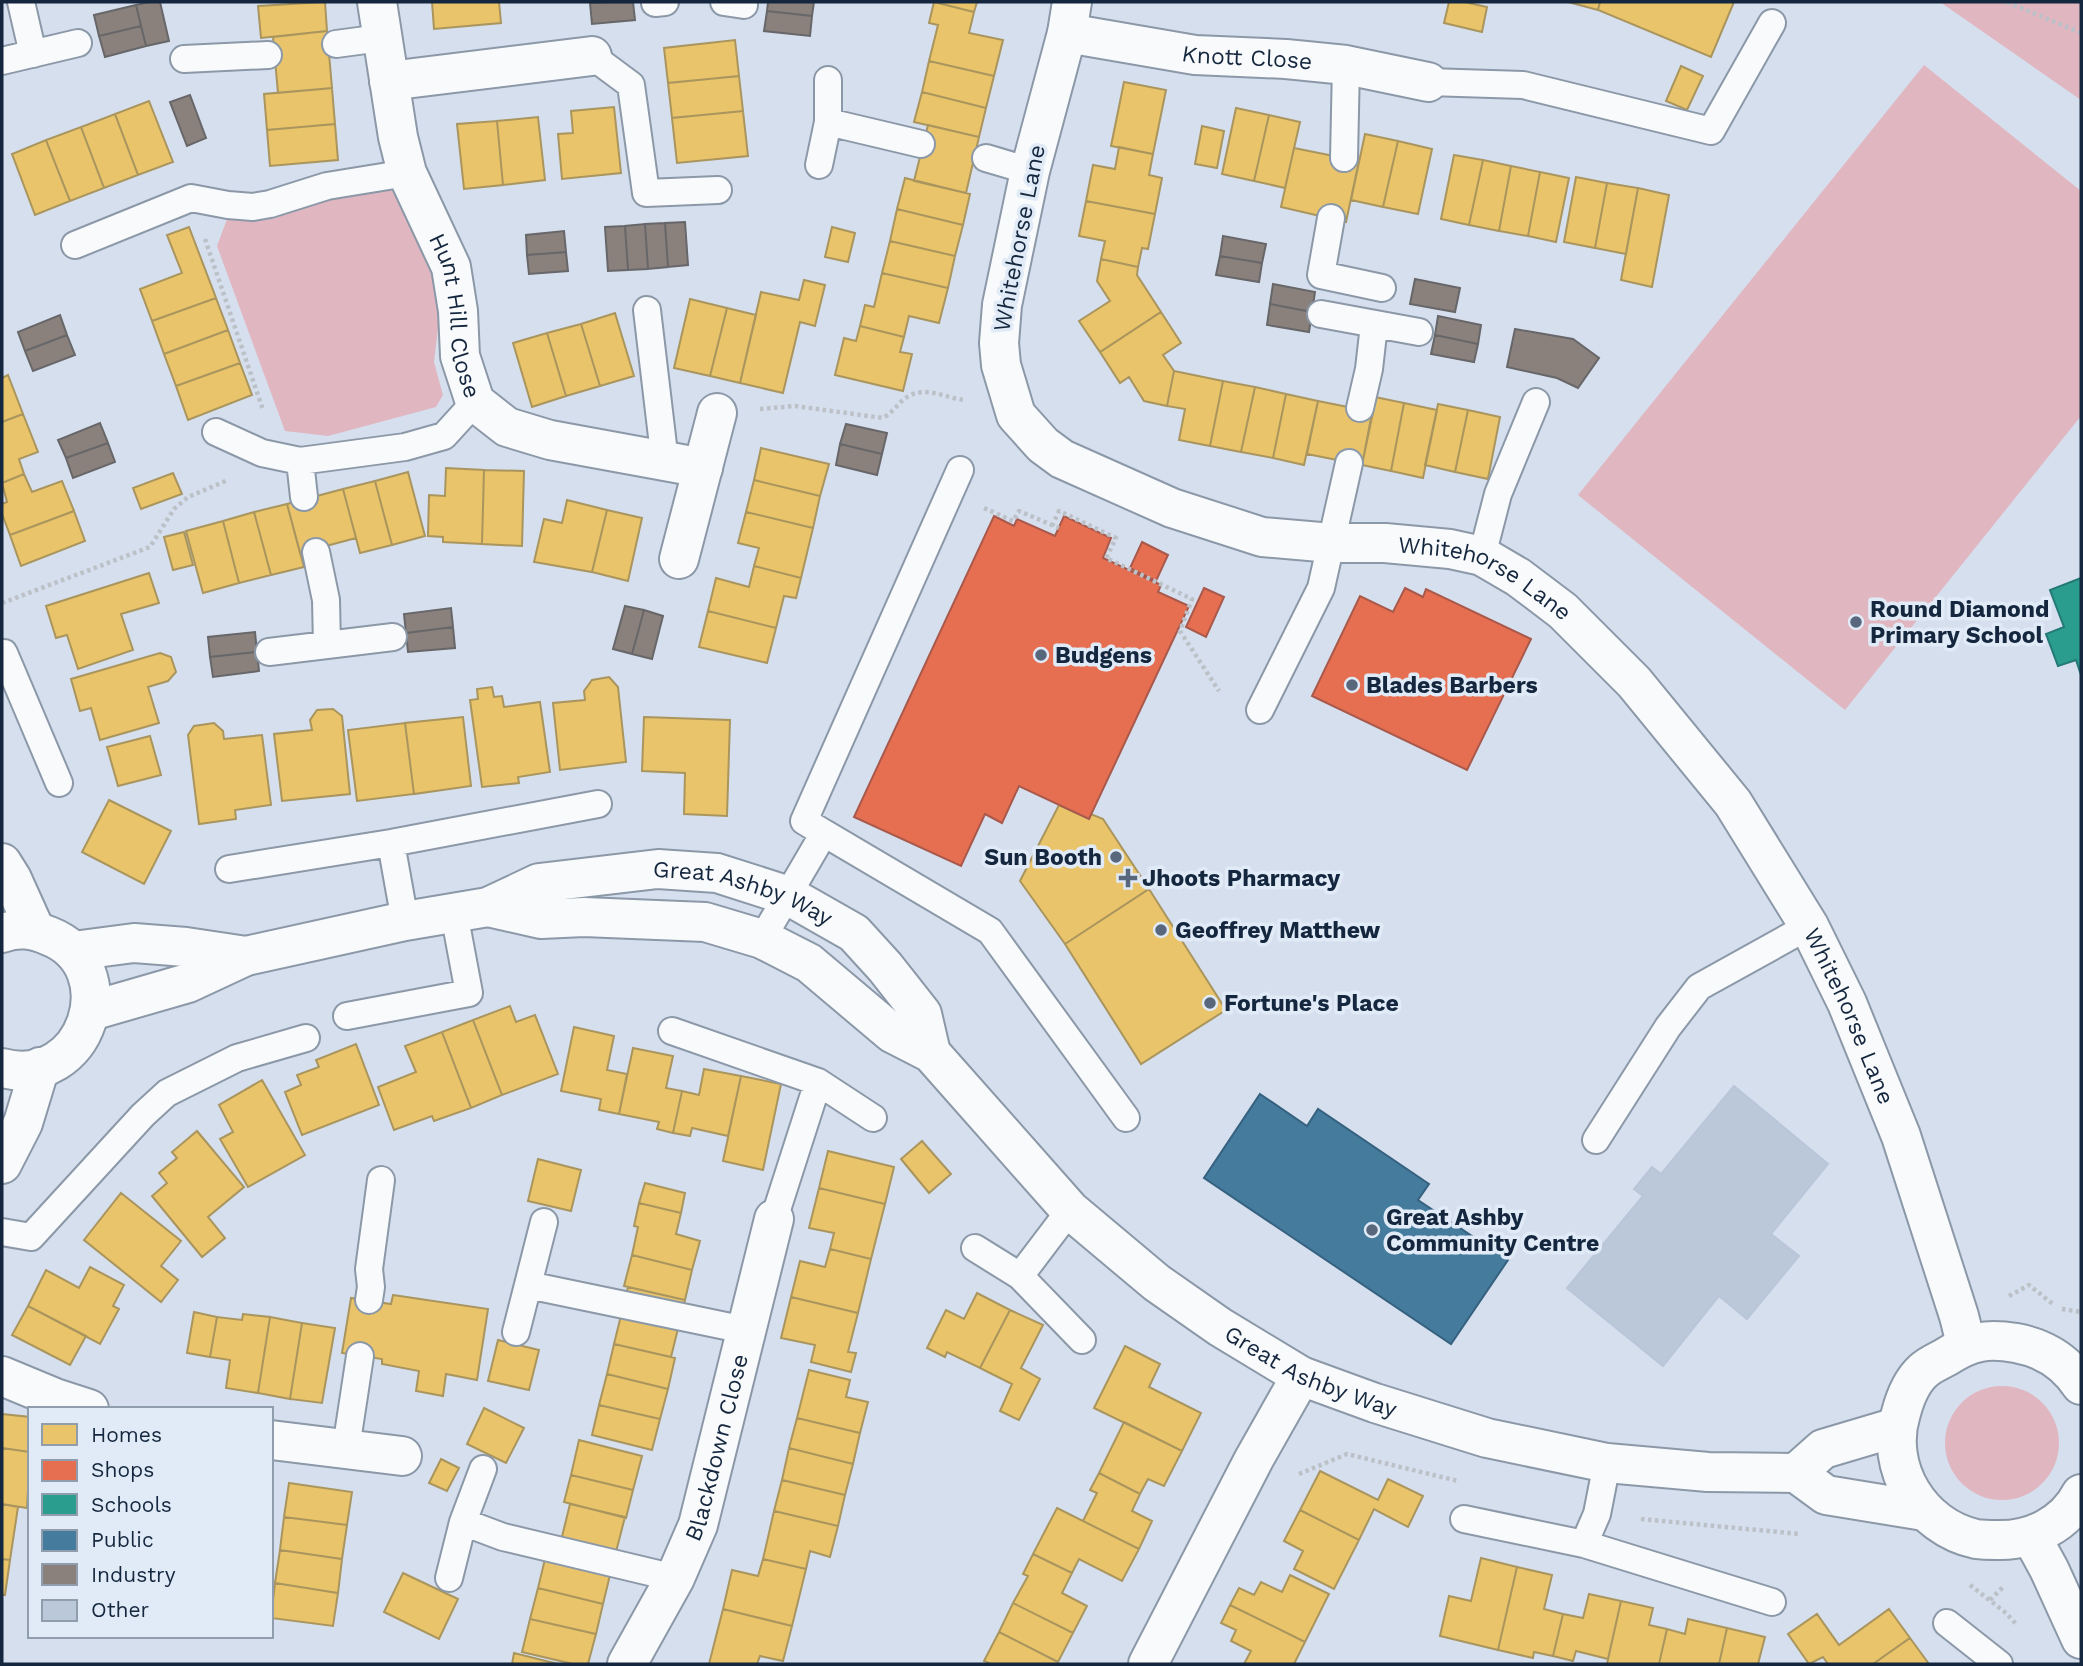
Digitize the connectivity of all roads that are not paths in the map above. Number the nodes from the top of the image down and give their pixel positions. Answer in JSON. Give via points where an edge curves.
{"nodes":[{"id":1,"x":21,"y":2,"type":"edge"},
{"id":2,"x":655,"y":2,"type":"edge"},
{"id":3,"x":665,"y":2,"type":"edge"},
{"id":4,"x":1070,"y":18,"type":"edge"},
{"id":5,"x":379,"y":20,"type":"edge"},
{"id":6,"x":1772,"y":23,"type":"dead end"},
{"id":7,"x":78,"y":43,"type":"dead end"},
{"id":8,"x":336,"y":44,"type":"dead end"},
{"id":9,"x":33,"y":54,"type":"junction"},
{"id":10,"x":268,"y":55,"type":"dead end"},
{"id":11,"x":592,"y":56,"type":"joint"},
{"id":12,"x":184,"y":59,"type":"dead end"},
{"id":13,"x":2,"y":61,"type":"edge"},
{"id":14,"x":1346,"y":65,"type":"junction"},
{"id":15,"x":828,"y":80,"type":"dead end"},
{"id":16,"x":389,"y":82,"type":"junction"},
{"id":17,"x":1428,"y":82,"type":"joint"},
{"id":18,"x":828,"y":122,"type":"junction"},
{"id":19,"x":921,"y":144,"type":"dead end"},
{"id":20,"x":986,"y":158,"type":"dead end"},
{"id":21,"x":1343,"y":158,"type":"dead end"},
{"id":22,"x":819,"y":165,"type":"dead end"},
{"id":23,"x":1030,"y":171,"type":"junction"},
{"id":24,"x":407,"y":173,"type":"junction"},
{"id":25,"x":718,"y":190,"type":"dead end"},
{"id":26,"x":1331,"y":218,"type":"dead end"},
{"id":27,"x":75,"y":245,"type":"dead end"},
{"id":28,"x":1382,"y":288,"type":"dead end"},
{"id":29,"x":647,"y":310,"type":"dead end"},
{"id":30,"x":1321,"y":314,"type":"dead end"},
{"id":31,"x":1374,"y":325,"type":"junction"},
{"id":32,"x":1419,"y":332,"type":"dead end"},
{"id":33,"x":475,"y":401,"type":"junction"},
{"id":34,"x":1536,"y":402,"type":"dead end"},
{"id":35,"x":1360,"y":408,"type":"dead end"},
{"id":36,"x":717,"y":413,"type":"road end"},
{"id":37,"x":216,"y":432,"type":"dead end"},
{"id":38,"x":300,"y":461,"type":"junction"},
{"id":39,"x":665,"y":462,"type":"junction"},
{"id":40,"x":1349,"y":463,"type":"dead end"},
{"id":41,"x":703,"y":468,"type":"junction"},
{"id":42,"x":955,"y":481,"type":"road end"},
{"id":43,"x":304,"y":497,"type":"dead end"},
{"id":44,"x":1332,"y":543,"type":"junction"},
{"id":45,"x":316,"y":552,"type":"dead end"},
{"id":46,"x":1482,"y":556,"type":"junction"},
{"id":47,"x":679,"y":559,"type":"dead end"},
{"id":48,"x":393,"y":637,"type":"dead end"},
{"id":49,"x":327,"y":645,"type":"junction"},
{"id":50,"x":269,"y":652,"type":"dead end"},
{"id":51,"x":2,"y":653,"type":"edge"},
{"id":52,"x":1260,"y":710,"type":"dead end"},
{"id":53,"x":59,"y":783,"type":"dead end"},
{"id":54,"x":598,"y":804,"type":"dead end"},
{"id":55,"x":824,"y":833,"type":"junction"},
{"id":56,"x":391,"y":842,"type":"junction"},
{"id":57,"x":2,"y":863,"type":"edge"},
{"id":58,"x":229,"y":869,"type":"dead end"},
{"id":59,"x":789,"y":896,"type":"junction"},
{"id":60,"x":471,"y":910,"type":"junction"},
{"id":61,"x":405,"y":920,"type":"junction"},
{"id":62,"x":1809,"y":926,"type":"junction"},
{"id":63,"x":18,"y":931,"type":"edge"},
{"id":64,"x":762,"y":939,"type":"junction"},
{"id":65,"x":73,"y":951,"type":"junction"},
{"id":66,"x":246,"y":956,"type":"junction"},
{"id":67,"x":91,"y":1011,"type":"junction"},
{"id":68,"x":347,"y":1016,"type":"dead end"},
{"id":69,"x":672,"y":1031,"type":"dead end"},
{"id":70,"x":306,"y":1038,"type":"dead end"},
{"id":71,"x":931,"y":1053,"type":"junction"},
{"id":72,"x":40,"y":1067,"type":"junction"},
{"id":73,"x":2,"y":1068,"type":"edge"},
{"id":74,"x":818,"y":1082,"type":"junction"},
{"id":75,"x":873,"y":1118,"type":"dead end"},
{"id":76,"x":1126,"y":1118,"type":"dead end"},
{"id":77,"x":1596,"y":1140,"type":"dead end"},
{"id":78,"x":2,"y":1164,"type":"edge"},
{"id":79,"x":381,"y":1180,"type":"dead end"},
{"id":80,"x":1070,"y":1210,"type":"junction"},
{"id":81,"x":774,"y":1219,"type":"joint"},
{"id":82,"x":544,"y":1222,"type":"dead end"},
{"id":83,"x":2,"y":1232,"type":"edge"},
{"id":84,"x":975,"y":1248,"type":"dead end"},
{"id":85,"x":1020,"y":1276,"type":"junction"},
{"id":86,"x":528,"y":1285,"type":"junction"},
{"id":87,"x":369,"y":1300,"type":"dead end"},
{"id":88,"x":745,"y":1331,"type":"junction"},
{"id":89,"x":516,"y":1332,"type":"dead end"},
{"id":90,"x":1082,"y":1340,"type":"dead end"},
{"id":91,"x":1966,"y":1344,"type":"junction"},
{"id":92,"x":360,"y":1356,"type":"dead end"},
{"id":93,"x":2075,"y":1370,"type":"edge"},
{"id":94,"x":2,"y":1376,"type":"edge"},
{"id":95,"x":1301,"y":1376,"type":"junction"},
{"id":96,"x":83,"y":1407,"type":"edge"},
{"id":97,"x":1897,"y":1427,"type":"junction"},
{"id":98,"x":273,"y":1440,"type":"edge"},
{"id":99,"x":346,"y":1448,"type":"junction"},
{"id":100,"x":402,"y":1456,"type":"dead end"},
{"id":101,"x":1607,"y":1463,"type":"junction"},
{"id":102,"x":482,"y":1469,"type":"dead end"},
{"id":103,"x":1796,"y":1472,"type":"junction"},
{"id":104,"x":2081,"y":1494,"type":"edge"},
{"id":105,"x":1924,"y":1511,"type":"junction"},
{"id":106,"x":1464,"y":1519,"type":"dead end"},
{"id":107,"x":463,"y":1522,"type":"junction"},
{"id":108,"x":2031,"y":1536,"type":"junction"},
{"id":109,"x":1584,"y":1544,"type":"junction"},
{"id":110,"x":449,"y":1578,"type":"dead end"},
{"id":111,"x":675,"y":1578,"type":"junction"},
{"id":112,"x":1772,"y":1602,"type":"dead end"},
{"id":113,"x":1947,"y":1623,"type":"dead end"},
{"id":114,"x":2081,"y":1639,"type":"edge"},
{"id":115,"x":627,"y":1664,"type":"edge"},
{"id":116,"x":1148,"y":1664,"type":"edge"},
{"id":117,"x":1998,"y":1664,"type":"edge"}],
"edges":[{"from":1,"to":9,"type":"lane"},
{"from":2,"to":3,"type":"lane"},
{"from":4,"to":14,"type":"street","name":"Knott Close","via":[[1195,55]]},
{"from":4,"to":23,"type":"street","name":"Whitehorse Lane"},
{"from":5,"to":8,"type":"lane"},
{"from":5,"to":16,"type":"street","name":"Hunt Hill Close"},
{"from":6,"to":17,"type":"lane","via":[[1711,131],[1523,85]]},
{"from":7,"to":9,"type":"lane"},
{"from":9,"to":13,"type":"lane"},
{"from":10,"to":12,"type":"lane"},
{"from":11,"to":16,"type":"street"},
{"from":11,"to":25,"type":"lane","via":[[631,85],[646,193]]},
{"from":14,"to":17,"type":"street","name":"Knott Close"},
{"from":14,"to":21,"type":"lane"},
{"from":15,"to":18,"type":"lane"},
{"from":16,"to":24,"type":"street","name":"Hunt Hill Close"},
{"from":18,"to":19,"type":"lane"},
{"from":18,"to":22,"type":"lane"},
{"from":20,"to":23,"type":"lane"},
{"from":23,"to":44,"type":"street","name":"Whitehorse Lane","via":[[1000,330],[1001,365],[1016,415],[1028,431],[1062,459],[1172,508],[1262,537]]},
{"from":24,"to":27,"type":"lane","via":[[327,186],[253,207],[191,198]]},
{"from":24,"to":33,"type":"street","name":"Hunt Hill Close","via":[[451,267],[460,355]]},
{"from":26,"to":28,"type":"lane","via":[[1321,275]]},
{"from":29,"to":39,"type":"lane"},
{"from":30,"to":31,"type":"lane"},
{"from":31,"to":32,"type":"lane"},
{"from":31,"to":35,"type":"lane"},
{"from":33,"to":38,"type":"lane","via":[[444,436],[405,447]]},
{"from":33,"to":39,"type":"street","name":"Hunt Hill Close","via":[[507,427]]},
{"from":34,"to":46,"type":"lane","via":[[1498,494]]},
{"from":36,"to":41,"type":"street"},
{"from":37,"to":38,"type":"lane","via":[[262,453]]},
{"from":38,"to":43,"type":"lane"},
{"from":39,"to":41,"type":"street","name":"Hunt Hill Close"},
{"from":40,"to":44,"type":"lane"},
{"from":41,"to":47,"type":"street"},
{"from":42,"to":55,"type":"lane","via":[[804,821]]},
{"from":44,"to":46,"type":"street","name":"Whitehorse Lane","via":[[1385,543]]},
{"from":44,"to":52,"type":"lane","via":[[1321,588]]},
{"from":45,"to":49,"type":"lane","via":[[326,600]]},
{"from":46,"to":62,"type":"street","name":"Whitehorse Lane","via":[[1563,611],[1634,682],[1733,803]]},
{"from":48,"to":49,"type":"lane"},
{"from":49,"to":50,"type":"lane"},
{"from":51,"to":53,"type":"lane"},
{"from":54,"to":56,"type":"lane"},
{"from":55,"to":59,"type":"lane"},
{"from":55,"to":76,"type":"lane","via":[[990,931]]},
{"from":56,"to":58,"type":"lane"},
{"from":56,"to":61,"type":"lane"},
{"from":57,"to":63,"type":"street","via":[[12,879]]},
{"from":59,"to":60,"type":"street","name":"Great Ashby Way","via":[[717,873],[658,869],[539,883]]},
{"from":59,"to":64,"type":"lane"},
{"from":59,"to":71,"type":"street","name":"Great Ashby Way","via":[[854,933],[885,967],[922,1014]]},
{"from":60,"to":61,"type":"street","name":"Great Ashby Way"},
{"from":60,"to":64,"type":"street","name":"Great Ashby Way","via":[[541,919],[705,922]]},
{"from":60,"to":68,"type":"lane","via":[[469,993]]},
{"from":61,"to":66,"type":"street","name":"Great Ashby Way"},
{"from":62,"to":77,"type":"lane","via":[[1699,987]]},
{"from":62,"to":91,"type":"street","name":"Whitehorse Lane","via":[[1847,1003],[1901,1136]]},
{"from":63,"to":65,"type":"street","via":[[58,939]]},
{"from":64,"to":71,"type":"street","name":"Great Ashby Way","via":[[808,963],[892,1033]]},
{"from":65,"to":66,"type":"street","name":"Great Ashby Way","via":[[134,943]]},
{"from":65,"to":67,"type":"street","via":[[89,979]]},
{"from":66,"to":67,"type":"street","name":"Great Ashby Way","via":[[188,983]]},
{"from":67,"to":72,"type":"street","via":[[77,1043],[56,1062]]},
{"from":69,"to":74,"type":"lane"},
{"from":70,"to":83,"type":"lane","via":[[237,1058],[167,1093],[31,1237]]},
{"from":71,"to":80,"type":"street","name":"Great Ashby Way"},
{"from":72,"to":73,"type":"street"},
{"from":72,"to":78,"type":"street","via":[[23,1123]]},
{"from":74,"to":75,"type":"lane"},
{"from":74,"to":81,"type":"lane"},
{"from":79,"to":87,"type":"lane"},
{"from":80,"to":85,"type":"lane"},
{"from":80,"to":95,"type":"street","name":"Great Ashby Way","via":[[1157,1283]]},
{"from":81,"to":88,"type":"street","name":"Blackdown Close"},
{"from":82,"to":86,"type":"lane"},
{"from":84,"to":85,"type":"lane"},
{"from":85,"to":90,"type":"lane"},
{"from":86,"to":88,"type":"lane"},
{"from":86,"to":89,"type":"lane"},
{"from":88,"to":111,"type":"street","name":"Blackdown Close","via":[[698,1525]]},
{"from":91,"to":93,"type":"street","via":[[1995,1339],[2035,1347]]},
{"from":91,"to":97,"type":"street","via":[[1923,1371],[1906,1395]]},
{"from":92,"to":99,"type":"lane"},
{"from":94,"to":96,"type":"street"},
{"from":95,"to":101,"type":"street","name":"Great Ashby Way","via":[[1487,1438]]},
{"from":95,"to":116,"type":"street"},
{"from":97,"to":103,"type":"street","via":[[1823,1449]]},
{"from":97,"to":105,"type":"street","via":[[1896,1449],[1904,1480]]},
{"from":98,"to":99,"type":"street"},
{"from":99,"to":100,"type":"street"},
{"from":101,"to":103,"type":"street","name":"Great Ashby Way","via":[[1708,1472]]},
{"from":101,"to":109,"type":"lane","via":[[1597,1514]]},
{"from":102,"to":107,"type":"lane"},
{"from":103,"to":105,"type":"street","via":[[1826,1495]]},
{"from":104,"to":108,"type":"street","via":[[2066,1515]]},
{"from":105,"to":108,"type":"street","via":[[1949,1529],[1977,1539]]},
{"from":106,"to":109,"type":"lane"},
{"from":107,"to":110,"type":"lane"},
{"from":107,"to":111,"type":"lane","via":[[503,1537]]},
{"from":108,"to":114,"type":"street"},
{"from":109,"to":112,"type":"lane"},
{"from":111,"to":115,"type":"street","name":"Blackdown Close"},
{"from":113,"to":117,"type":"lane"}]}
